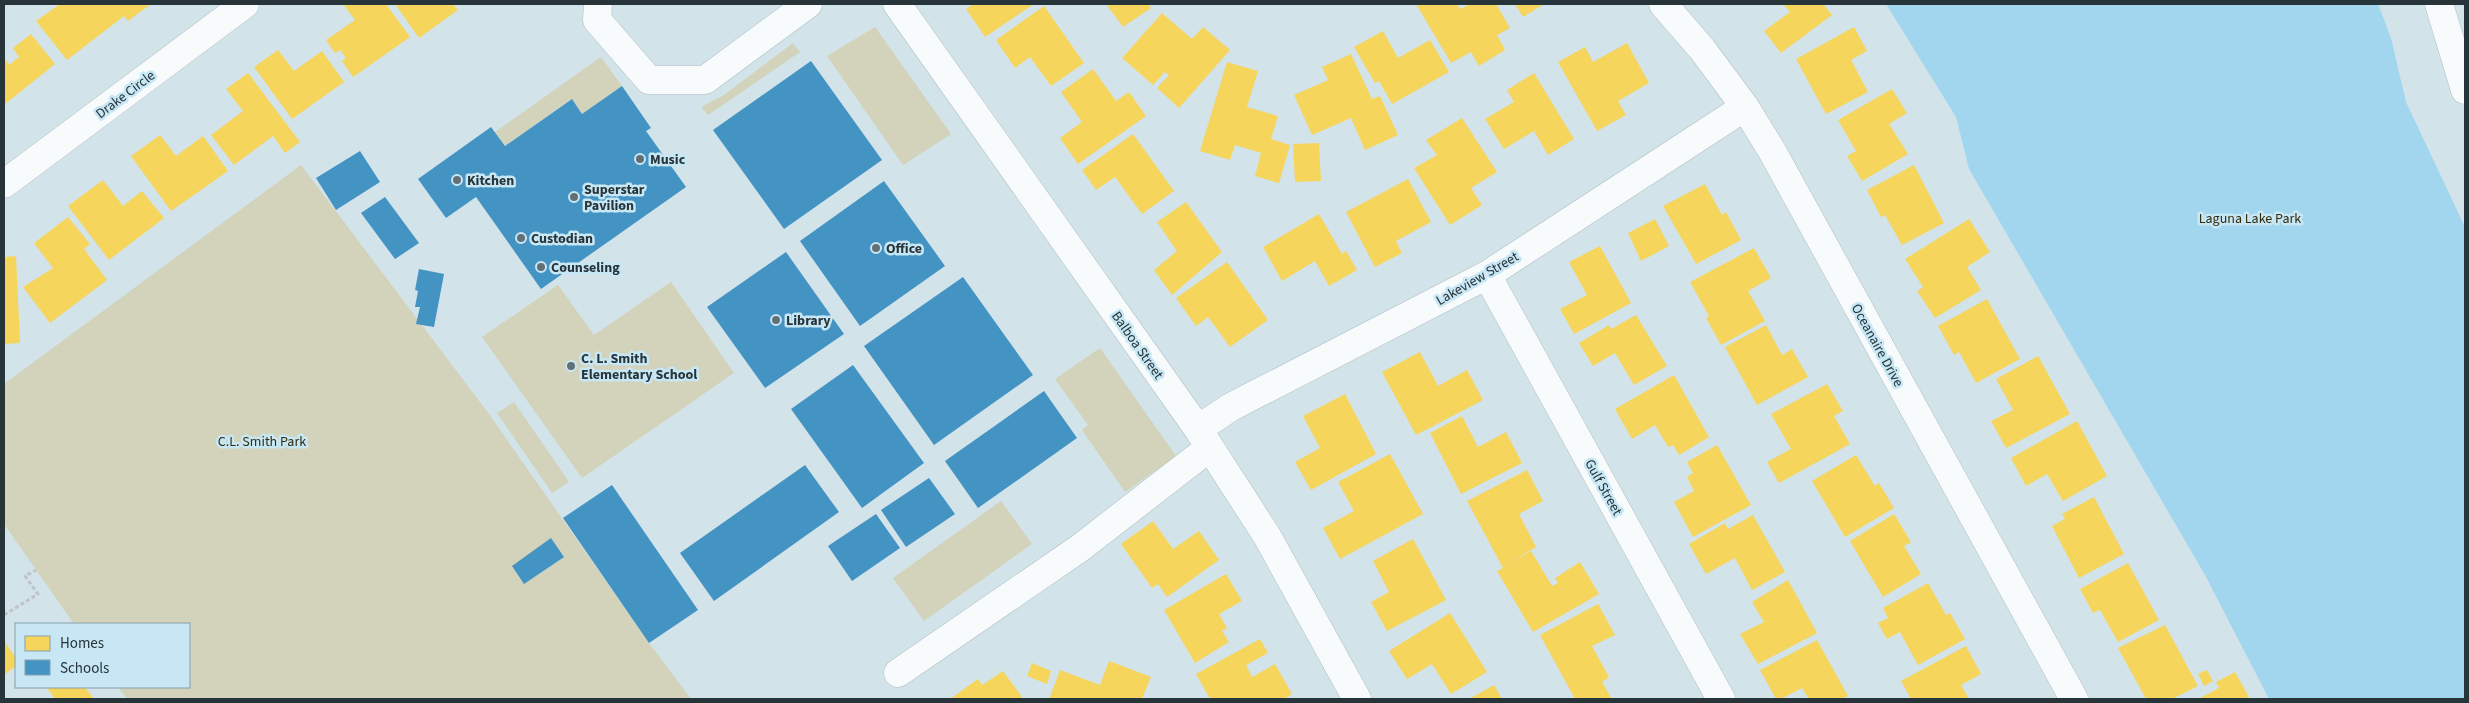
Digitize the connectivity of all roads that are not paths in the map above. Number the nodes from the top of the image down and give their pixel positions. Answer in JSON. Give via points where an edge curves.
{"nodes":[{"id":1,"x":245,"y":4,"type":"edge"},
{"id":2,"x":598,"y":4,"type":"edge"},
{"id":3,"x":808,"y":4,"type":"edge"},
{"id":4,"x":897,"y":4,"type":"edge"},
{"id":5,"x":1663,"y":4,"type":"edge"},
{"id":6,"x":2439,"y":4,"type":"edge"},
{"id":7,"x":2465,"y":90,"type":"edge"},
{"id":8,"x":1745,"y":107,"type":"junction"},
{"id":9,"x":4,"y":184,"type":"edge"},
{"id":10,"x":1487,"y":275,"type":"junction"},
{"id":11,"x":1204,"y":438,"type":"junction"},
{"id":12,"x":898,"y":673,"type":"dead end"},
{"id":13,"x":1357,"y":699,"type":"edge"},
{"id":14,"x":1721,"y":699,"type":"edge"},
{"id":15,"x":2074,"y":699,"type":"edge"}],
"edges":[{"from":1,"to":9,"type":"street","name":"Drake Circle"},
{"from":2,"to":3,"type":"street","via":[[597,20],[649,80],[705,80]]},
{"from":4,"to":11,"type":"street","name":"Balboa Street"},
{"from":5,"to":8,"type":"street","name":"Oceanaire Drive"},
{"from":6,"to":7,"type":"street"},
{"from":8,"to":10,"type":"street","name":"Lakeview Street"},
{"from":8,"to":15,"type":"street","name":"Oceanaire Drive"},
{"from":10,"to":11,"type":"street","name":"Lakeview Street","via":[[1231,407]]},
{"from":10,"to":14,"type":"street","name":"Gulf Street"},
{"from":11,"to":12,"type":"street","name":"Lakeview Street","via":[[1080,548]]},
{"from":11,"to":13,"type":"street","name":"Balboa Street","via":[[1267,536]]}]}
